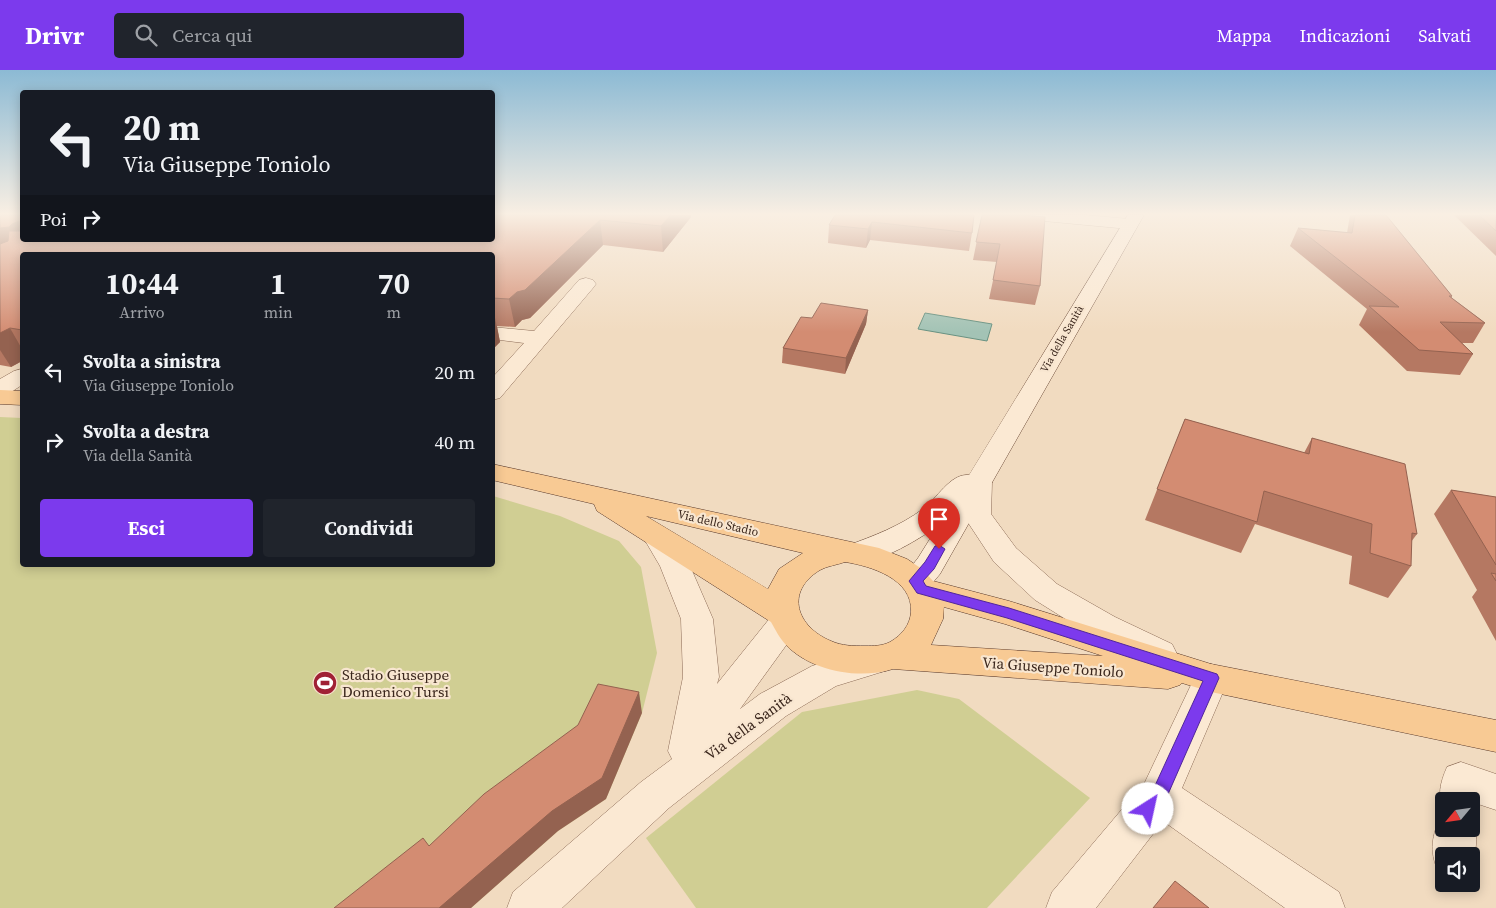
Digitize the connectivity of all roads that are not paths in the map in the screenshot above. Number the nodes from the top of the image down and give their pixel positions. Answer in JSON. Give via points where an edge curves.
{"nodes":[{"id":1,"x":1112,"y":254,"type":"edge"},
{"id":2,"x":586,"y":284,"type":"dead end"},
{"id":3,"x":495,"y":333,"type":"edge"},
{"id":4,"x":540,"y":338,"type":"junction"},
{"id":5,"x":20,"y":377,"type":"edge"},
{"id":6,"x":0,"y":389,"type":"edge"},
{"id":7,"x":495,"y":390,"type":"edge"},
{"id":8,"x":0,"y":397,"type":"edge"},
{"id":9,"x":20,"y":398,"type":"edge"},
{"id":10,"x":995,"y":454,"type":"junction"},
{"id":11,"x":495,"y":473,"type":"edge"},
{"id":12,"x":978,"y":482,"type":"junction"},
{"id":13,"x":591,"y":494,"type":"junction"},
{"id":14,"x":658,"y":537,"type":"junction"},
{"id":15,"x":851,"y":553,"type":"junction"},
{"id":16,"x":919,"y":585,"type":"junction"},
{"id":17,"x":785,"y":618,"type":"junction"},
{"id":18,"x":885,"y":658,"type":"junction"},
{"id":19,"x":1212,"y":678,"type":"junction"},
{"id":20,"x":1496,"y":736,"type":"edge"},
{"id":21,"x":687,"y":751,"type":"junction"},
{"id":22,"x":1460,"y":792,"type":"edge"},
{"id":23,"x":1496,"y":792,"type":"edge"},
{"id":24,"x":655,"y":795,"type":"junction"},
{"id":25,"x":1159,"y":795,"type":"junction"},
{"id":26,"x":529,"y":908,"type":"edge"},
{"id":27,"x":1068,"y":908,"type":"edge"},
{"id":28,"x":1323,"y":908,"type":"edge"}],
"edges":[{"from":1,"to":10,"type":"street","name":"Via della Sanità"},
{"from":2,"to":4,"type":"street"},
{"from":3,"to":4,"type":"street"},
{"from":4,"to":7,"type":"street"},
{"from":5,"to":6,"type":"street"},
{"from":8,"to":9,"type":"main road"},
{"from":10,"to":12,"type":"street","name":"Via della Sanità"},
{"from":10,"to":15,"type":"street","name":"Via della Sanità","via":[[934,515],[895,540]]},
{"from":11,"to":13,"type":"main road","name":"Via dello Stadio"},
{"from":12,"to":16,"type":"street","name":"Via della Sanità"},
{"from":12,"to":19,"type":"street","via":[[977,515],[1005,555],[1046,592],[1103,626]]},
{"from":13,"to":14,"type":"main road","name":"Via dello Stadio"},
{"from":13,"to":15,"type":"main road","name":"Via dello Stadio"},
{"from":14,"to":17,"type":"main road","name":"Via dello Stadio"},
{"from":14,"to":21,"type":"street","name":"Via dello Stadio","via":[[675,566],[697,619],[701,677]]},
{"from":15,"to":16,"type":"main road","via":[[879,558],[900,567]]},
{"from":15,"to":17,"type":"main road","via":[[824,555],[793,572],[784,586],[781,601]]},
{"from":16,"to":18,"type":"main road","via":[[928,608],[926,627],[914,643]]},
{"from":16,"to":19,"type":"main road","name":"Via Giuseppe Toniolo"},
{"from":17,"to":18,"type":"main road","via":[[794,633],[830,656],[853,661]]},
{"from":17,"to":21,"type":"street","name":"Via della Sanità"},
{"from":18,"to":19,"type":"main road","name":"Via Giuseppe Toniolo"},
{"from":18,"to":24,"type":"street","name":"Via della Sanità","via":[[824,676],[773,705]]},
{"from":19,"to":20,"type":"main road","name":"Via Giuseppe Toniolo"},
{"from":19,"to":25,"type":"street"},
{"from":21,"to":24,"type":"street","name":"Via della Sanità"},
{"from":22,"to":23,"type":"street","via":[[1462,780]]},
{"from":24,"to":26,"type":"street","name":"Via della Sanità"},
{"from":25,"to":27,"type":"street"},
{"from":25,"to":28,"type":"street"}]}
